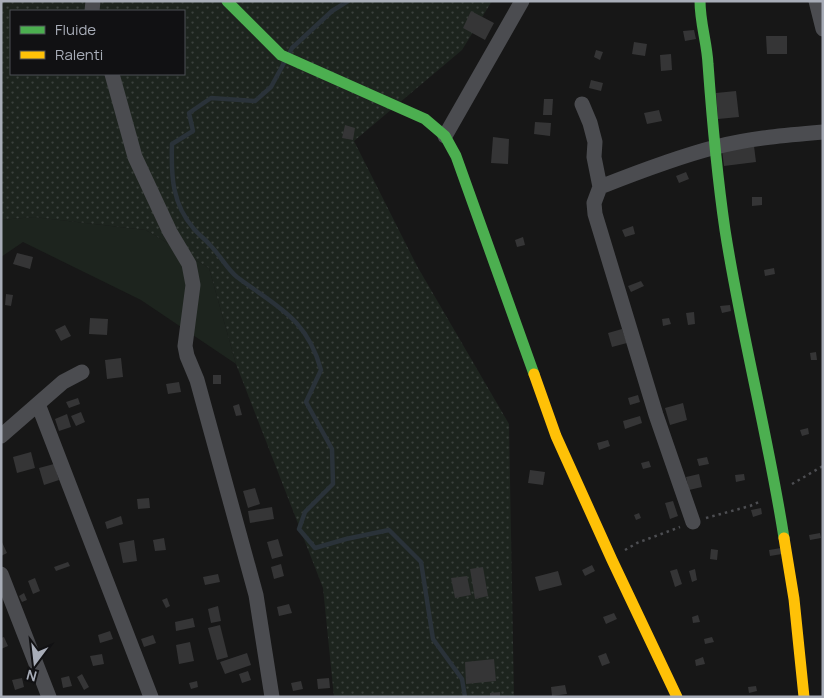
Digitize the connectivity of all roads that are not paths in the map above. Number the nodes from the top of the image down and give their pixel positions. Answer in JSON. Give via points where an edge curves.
{"nodes":[{"id":1,"x":228,"y":1,"type":"edge"},
{"id":2,"x":522,"y":1,"type":"edge"},
{"id":3,"x":700,"y":1,"type":"edge"},
{"id":4,"x":816,"y":1,"type":"edge"},
{"id":5,"x":823,"y":28,"type":"edge"},
{"id":6,"x":112,"y":75,"type":"edge"},
{"id":7,"x":582,"y":104,"type":"dead end"},
{"id":8,"x":823,"y":132,"type":"edge"},
{"id":9,"x":445,"y":136,"type":"junction"},
{"id":10,"x":716,"y":147,"type":"junction"},
{"id":11,"x":600,"y":187,"type":"junction"},
{"id":12,"x":82,"y":372,"type":"dead end"},
{"id":13,"x":38,"y":404,"type":"junction"},
{"id":14,"x":1,"y":436,"type":"edge"},
{"id":15,"x":693,"y":522,"type":"road end"},
{"id":16,"x":1,"y":574,"type":"edge"},
{"id":17,"x":49,"y":697,"type":"edge"},
{"id":18,"x":151,"y":697,"type":"edge"},
{"id":19,"x":272,"y":697,"type":"edge"},
{"id":20,"x":677,"y":697,"type":"edge"},
{"id":21,"x":804,"y":697,"type":"edge"}],
"edges":[{"from":1,"to":9,"type":"street","via":[[281,55],[425,120]]},
{"from":2,"to":9,"type":"street"},
{"from":3,"to":10,"type":"street"},
{"from":4,"to":5,"type":"street"},
{"from":6,"to":19,"type":"street","via":[[135,157],[170,232],[189,264],[193,286],[185,346],[256,595]]},
{"from":7,"to":11,"type":"street","via":[[595,142],[594,157]]},
{"from":8,"to":10,"type":"street","via":[[767,137]]},
{"from":9,"to":20,"type":"street","via":[[456,156],[556,436]]},
{"from":10,"to":11,"type":"street"},
{"from":10,"to":21,"type":"street","via":[[725,229],[777,492],[794,599]]},
{"from":11,"to":15,"type":"street","via":[[594,203],[595,214],[656,415]]},
{"from":12,"to":13,"type":"street","via":[[63,382]]},
{"from":13,"to":14,"type":"street"},
{"from":13,"to":18,"type":"street"},
{"from":16,"to":17,"type":"street"}]}
